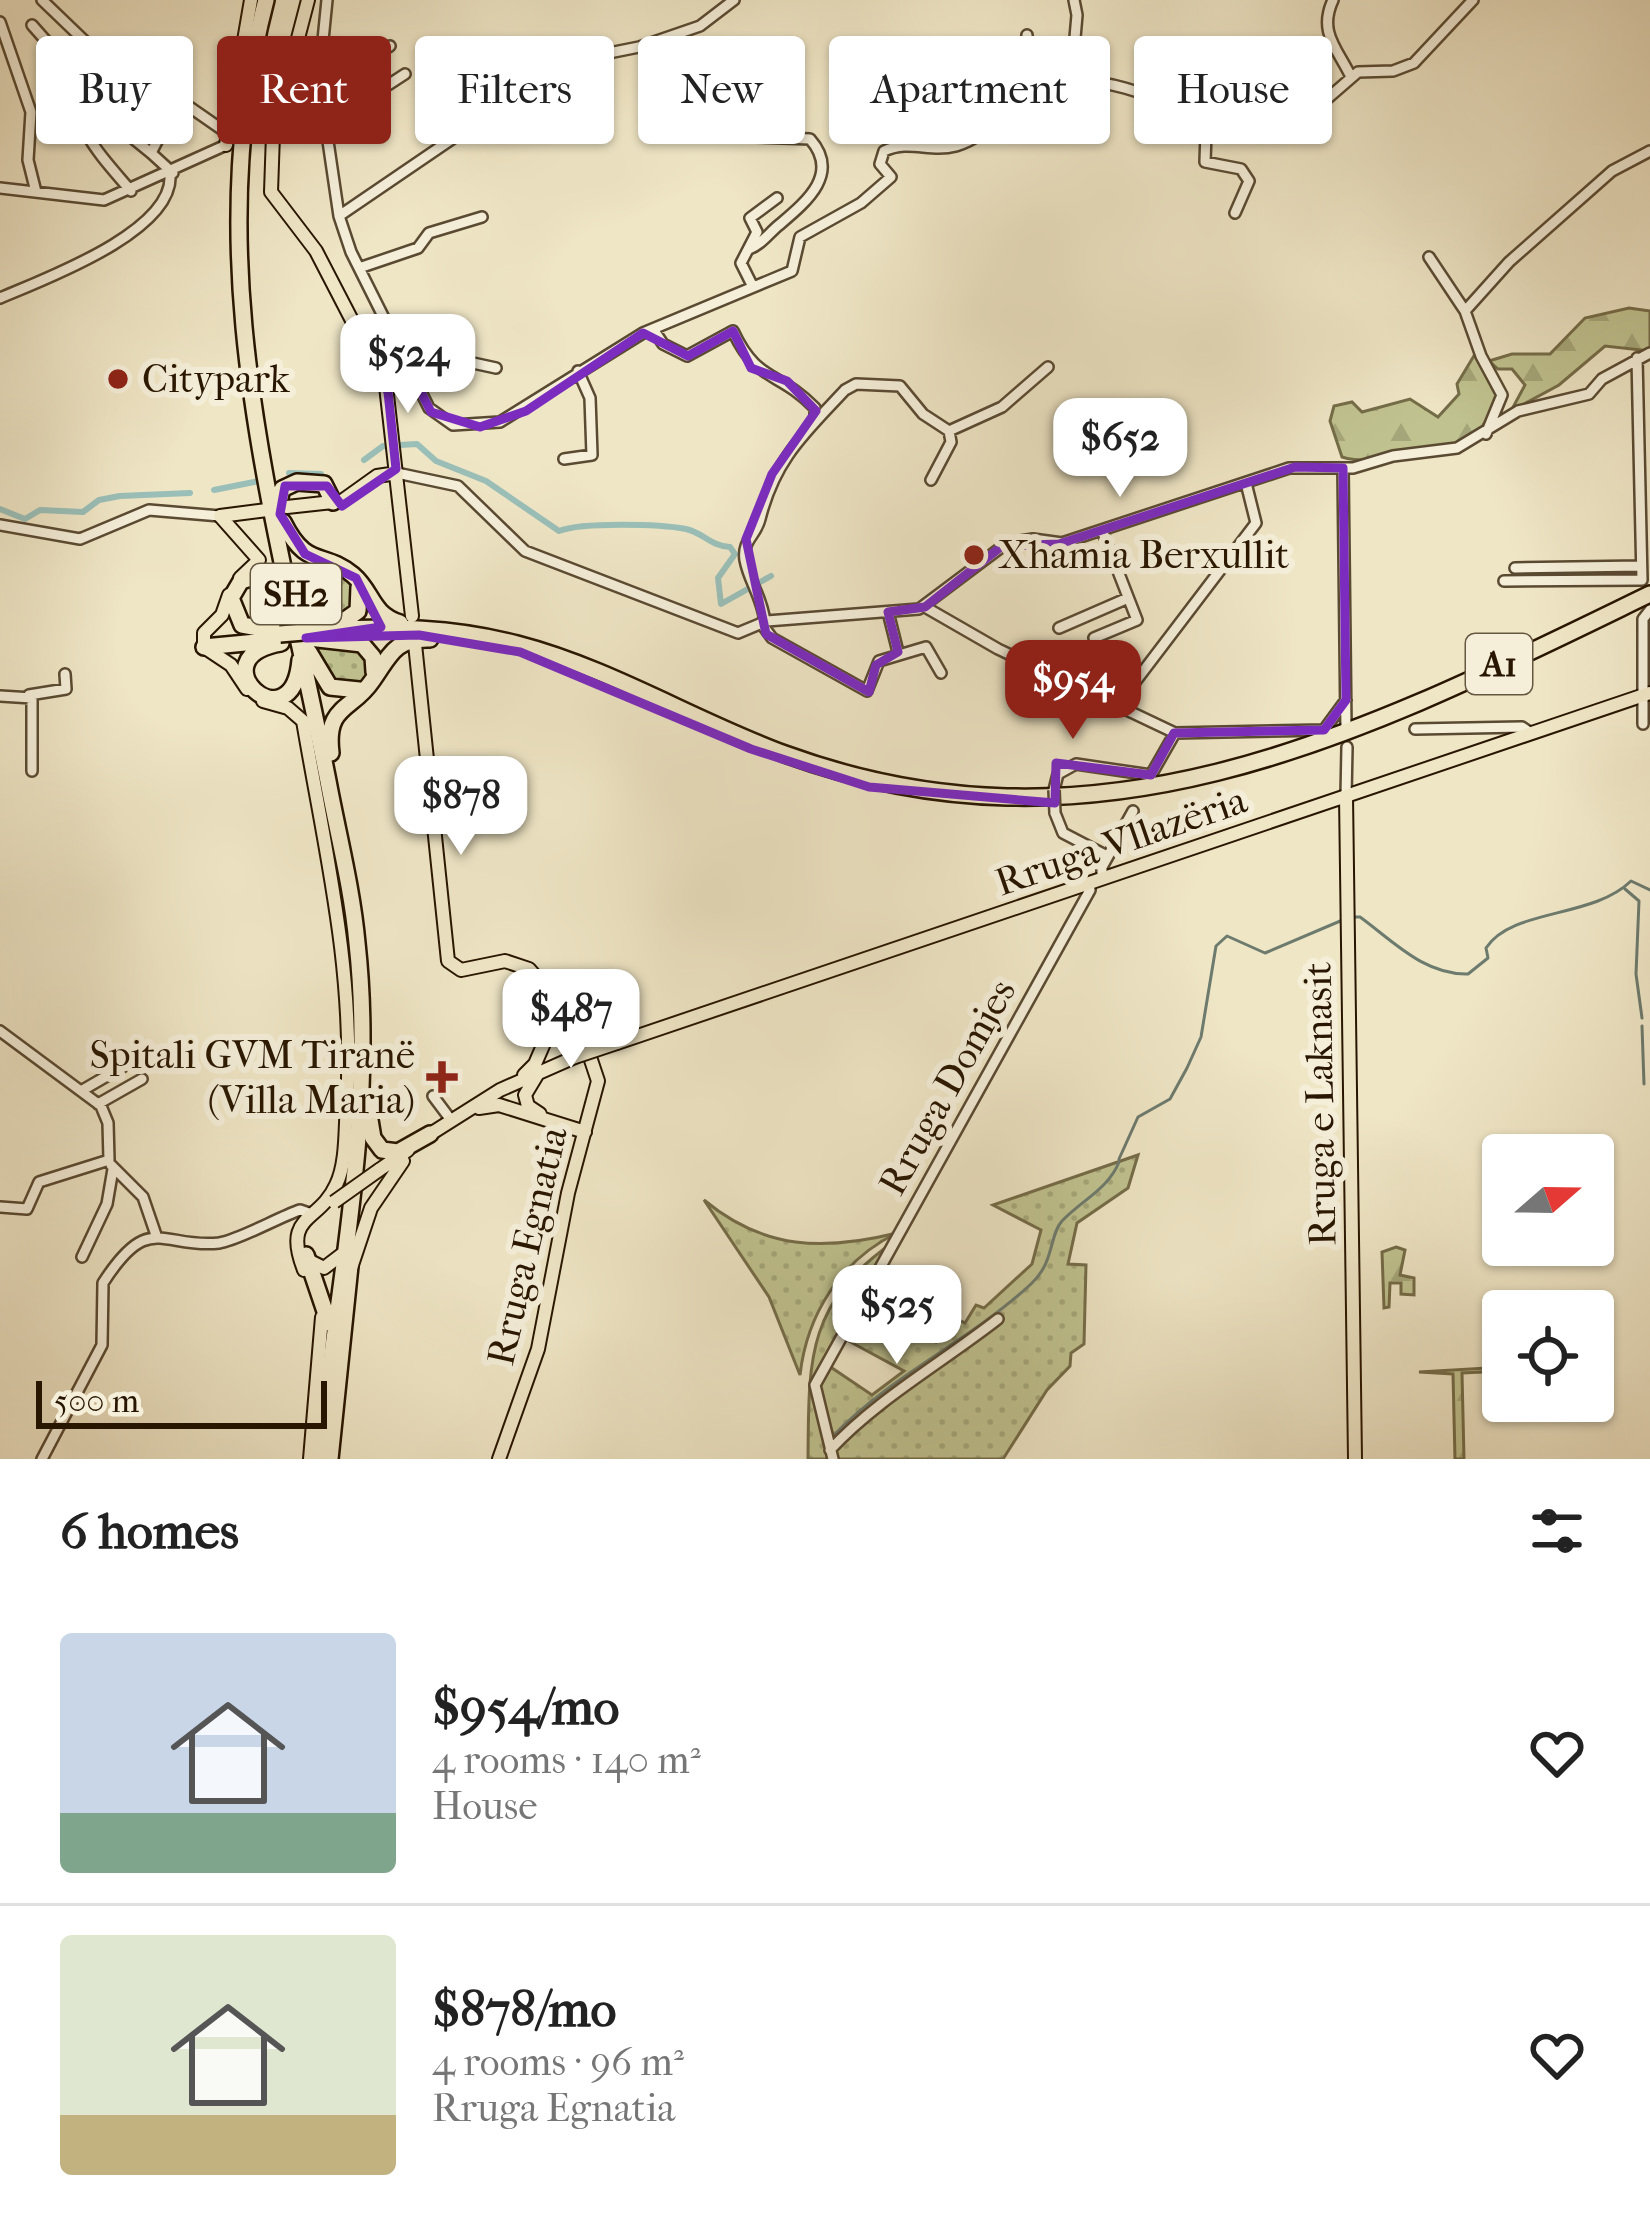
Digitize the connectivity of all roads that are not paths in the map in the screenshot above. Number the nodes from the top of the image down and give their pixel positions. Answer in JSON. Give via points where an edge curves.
{"nodes":[{"id":1,"x":42,"y":0,"type":"edge"},
{"id":2,"x":251,"y":0,"type":"edge"},
{"id":3,"x":268,"y":0,"type":"edge"},
{"id":4,"x":327,"y":0,"type":"edge"},
{"id":5,"x":734,"y":0,"type":"edge"},
{"id":6,"x":1074,"y":0,"type":"edge"},
{"id":7,"x":1334,"y":0,"type":"edge"},
{"id":8,"x":1473,"y":0,"type":"edge"},
{"id":9,"x":310,"y":2,"type":"edge"},
{"id":10,"x":0,"y":22,"type":"edge"},
{"id":11,"x":32,"y":25,"type":"dead end"},
{"id":12,"x":244,"y":36,"type":"edge"},
{"id":13,"x":258,"y":36,"type":"edge"},
{"id":14,"x":323,"y":36,"type":"edge"},
{"id":15,"x":1076,"y":36,"type":"edge"},
{"id":16,"x":406,"y":74,"type":"dead end"},
{"id":17,"x":1351,"y":76,"type":"junction"},
{"id":18,"x":391,"y":84,"type":"edge"},
{"id":19,"x":1332,"y":94,"type":"edge"},
{"id":20,"x":217,"y":132,"type":"edge"},
{"id":21,"x":805,"y":139,"type":"edge"},
{"id":22,"x":139,"y":144,"type":"edge"},
{"id":23,"x":155,"y":144,"type":"edge"},
{"id":24,"x":218,"y":144,"type":"edge"},
{"id":25,"x":227,"y":144,"type":"edge"},
{"id":26,"x":241,"y":144,"type":"edge"},
{"id":27,"x":328,"y":144,"type":"edge"},
{"id":28,"x":902,"y":144,"type":"edge"},
{"id":29,"x":1206,"y":144,"type":"edge"},
{"id":30,"x":1650,"y":151,"type":"edge"},
{"id":31,"x":151,"y":153,"type":"junction"},
{"id":32,"x":172,"y":173,"type":"junction"},
{"id":33,"x":236,"y":186,"type":"junction"},
{"id":34,"x":0,"y":188,"type":"edge"},
{"id":35,"x":131,"y":191,"type":"junction"},
{"id":36,"x":36,"y":192,"type":"junction"},
{"id":37,"x":777,"y":198,"type":"dead end"},
{"id":38,"x":1235,"y":213,"type":"dead end"},
{"id":39,"x":339,"y":216,"type":"junction"},
{"id":40,"x":482,"y":217,"type":"dead end"},
{"id":41,"x":749,"y":249,"type":"junction"},
{"id":42,"x":1429,"y":257,"type":"dead end"},
{"id":43,"x":359,"y":268,"type":"junction"},
{"id":44,"x":752,"y":285,"type":"junction"},
{"id":45,"x":0,"y":298,"type":"edge"},
{"id":46,"x":1465,"y":310,"type":"junction"},
{"id":47,"x":388,"y":326,"type":"junction"},
{"id":48,"x":652,"y":329,"type":"junction"},
{"id":49,"x":362,"y":338,"type":"junction"},
{"id":50,"x":1650,"y":353,"type":"edge"},
{"id":51,"x":1636,"y":358,"type":"junction"},
{"id":52,"x":1048,"y":367,"type":"dead end"},
{"id":53,"x":496,"y":368,"type":"dead end"},
{"id":54,"x":411,"y":370,"type":"junction"},
{"id":55,"x":578,"y":371,"type":"junction"},
{"id":56,"x":815,"y":422,"type":"junction"},
{"id":57,"x":949,"y":430,"type":"junction"},
{"id":58,"x":1486,"y":434,"type":"junction"},
{"id":59,"x":564,"y":459,"type":"dead end"},
{"id":60,"x":1342,"y":468,"type":"junction"},
{"id":61,"x":397,"y":473,"type":"junction"},
{"id":62,"x":931,"y":480,"type":"dead end"},
{"id":63,"x":269,"y":482,"type":"junction"},
{"id":64,"x":1246,"y":483,"type":"junction"},
{"id":65,"x":333,"y":502,"type":"junction"},
{"id":66,"x":278,"y":509,"type":"junction"},
{"id":67,"x":224,"y":521,"type":"junction"},
{"id":68,"x":0,"y":525,"type":"edge"},
{"id":69,"x":1102,"y":530,"type":"junction"},
{"id":70,"x":247,"y":544,"type":"junction"},
{"id":71,"x":268,"y":548,"type":"junction"},
{"id":72,"x":256,"y":566,"type":"junction"},
{"id":73,"x":1641,"y":566,"type":"junction"},
{"id":74,"x":1515,"y":568,"type":"dead end"},
{"id":75,"x":1504,"y":581,"type":"dead end"},
{"id":76,"x":1647,"y":592,"type":"edge"},
{"id":77,"x":1128,"y":598,"type":"junction"},
{"id":78,"x":925,"y":607,"type":"junction"},
{"id":79,"x":1650,"y":610,"type":"edge"},
{"id":80,"x":888,"y":612,"type":"junction"},
{"id":81,"x":412,"y":616,"type":"dead end"},
{"id":82,"x":763,"y":622,"type":"junction"},
{"id":83,"x":1646,"y":627,"type":"edge"},
{"id":84,"x":1059,"y":628,"type":"dead end"},
{"id":85,"x":303,"y":633,"type":"junction"},
{"id":86,"x":328,"y":634,"type":"junction"},
{"id":87,"x":280,"y":637,"type":"junction"},
{"id":88,"x":1094,"y":638,"type":"dead end"},
{"id":89,"x":491,"y":641,"type":"junction"},
{"id":90,"x":204,"y":643,"type":"junction"},
{"id":91,"x":415,"y":644,"type":"dead end"},
{"id":92,"x":898,"y":652,"type":"junction"},
{"id":93,"x":941,"y":673,"type":"dead end"},
{"id":94,"x":65,"y":674,"type":"dead end"},
{"id":95,"x":1647,"y":694,"type":"edge"},
{"id":96,"x":29,"y":695,"type":"junction"},
{"id":97,"x":0,"y":696,"type":"edge"},
{"id":98,"x":1346,"y":700,"type":"junction"},
{"id":99,"x":1117,"y":707,"type":"junction"},
{"id":100,"x":1643,"y":724,"type":"dead end"},
{"id":101,"x":1346,"y":728,"type":"dead end"},
{"id":102,"x":1415,"y":729,"type":"dead end"},
{"id":103,"x":1175,"y":733,"type":"junction"},
{"id":104,"x":1531,"y":733,"type":"junction"},
{"id":105,"x":1346,"y":747,"type":"dead end"},
{"id":106,"x":32,"y":771,"type":"dead end"},
{"id":107,"x":1346,"y":796,"type":"junction"},
{"id":108,"x":337,"y":803,"type":"junction"},
{"id":109,"x":1132,"y":811,"type":"dead end"},
{"id":110,"x":1107,"y":856,"type":"junction"},
{"id":111,"x":1095,"y":881,"type":"junction"},
{"id":112,"x":561,"y":1012,"type":"junction"},
{"id":113,"x":0,"y":1030,"type":"edge"},
{"id":114,"x":150,"y":1051,"type":"dead end"},
{"id":115,"x":574,"y":1058,"type":"junction"},
{"id":116,"x":543,"y":1070,"type":"junction"},
{"id":117,"x":142,"y":1079,"type":"dead end"},
{"id":118,"x":513,"y":1084,"type":"junction"},
{"id":119,"x":81,"y":1091,"type":"junction"},
{"id":120,"x":433,"y":1096,"type":"dead end"},
{"id":121,"x":367,"y":1102,"type":"junction"},
{"id":122,"x":98,"y":1104,"type":"junction"},
{"id":123,"x":451,"y":1120,"type":"junction"},
{"id":124,"x":581,"y":1128,"type":"junction"},
{"id":125,"x":430,"y":1134,"type":"junction"},
{"id":126,"x":111,"y":1164,"type":"junction"},
{"id":127,"x":0,"y":1207,"type":"edge"},
{"id":128,"x":309,"y":1213,"type":"junction"},
{"id":129,"x":156,"y":1235,"type":"junction"},
{"id":130,"x":341,"y":1255,"type":"junction"},
{"id":131,"x":306,"y":1256,"type":"junction"},
{"id":132,"x":82,"y":1257,"type":"dead end"},
{"id":133,"x":350,"y":1272,"type":"junction"},
{"id":134,"x":998,"y":1319,"type":"dead end"},
{"id":135,"x":328,"y":1328,"type":"junction"},
{"id":136,"x":831,"y":1455,"type":"edge"},
{"id":137,"x":41,"y":1459,"type":"edge"},
{"id":138,"x":314,"y":1459,"type":"edge"},
{"id":139,"x":330,"y":1459,"type":"edge"},
{"id":140,"x":499,"y":1459,"type":"edge"},
{"id":141,"x":1355,"y":1459,"type":"edge"}],
"edges":[{"from":1,"to":20,"type":"street","via":[[93,49],[106,49]]},
{"from":2,"to":12,"type":"main road"},
{"from":3,"to":13,"type":"highway","number":"SH2"},
{"from":3,"to":66,"type":"highway","number":"SH2","via":[[247,124],[241,239],[250,357]]},
{"from":4,"to":14,"type":"street"},
{"from":5,"to":39,"type":"street","via":[[700,26],[521,81],[452,140]]},
{"from":6,"to":15,"type":"street"},
{"from":7,"to":17,"type":"street","via":[[1326,15],[1330,43]]},
{"from":8,"to":17,"type":"street","via":[[1414,63]]},
{"from":9,"to":49,"type":"main road","via":[[273,134],[270,189],[316,250]]},
{"from":10,"to":36,"type":"street","via":[[31,112]]},
{"from":11,"to":35,"type":"street","via":[[70,68],[68,94],[87,137]]},
{"from":16,"to":18,"type":"street"},
{"from":17,"to":19,"type":"street"},
{"from":21,"to":41,"type":"street","via":[[823,166],[804,206]]},
{"from":22,"to":31,"type":"street"},
{"from":23,"to":31,"type":"street"},
{"from":24,"to":32,"type":"street"},
{"from":25,"to":33,"type":"highway"},
{"from":26,"to":33,"type":"highway","number":"SH2"},
{"from":27,"to":39,"type":"street"},
{"from":28,"to":44,"type":"street","via":[[884,151],[880,164],[891,177],[800,237],[792,272]]},
{"from":29,"to":38,"type":"street","via":[[1205,162],[1241,169],[1249,181]]},
{"from":30,"to":46,"type":"street","via":[[1612,171]]},
{"from":31,"to":32,"type":"street"},
{"from":32,"to":35,"type":"street"},
{"from":32,"to":45,"type":"street","via":[[165,204],[140,225]]},
{"from":33,"to":63,"type":"highway","number":"SH2","via":[[240,323]]},
{"from":34,"to":36,"type":"street"},
{"from":35,"to":36,"type":"street","via":[[95,202]]},
{"from":37,"to":41,"type":"street","via":[[750,218],[757,232]]},
{"from":39,"to":43,"type":"street"},
{"from":40,"to":43,"type":"street"},
{"from":41,"to":44,"type":"street","via":[[741,263]]},
{"from":42,"to":46,"type":"street"},
{"from":43,"to":47,"type":"street"},
{"from":44,"to":48,"type":"street"},
{"from":46,"to":58,"type":"street","via":[[1503,400]]},
{"from":47,"to":49,"type":"street"},
{"from":47,"to":54,"type":"street"},
{"from":48,"to":55,"type":"street"},
{"from":48,"to":56,"type":"street","via":[[687,356],[733,331],[752,367],[790,383],[815,408]]},
{"from":49,"to":61,"type":"main road","via":[[386,386]]},
{"from":50,"to":51,"type":"street"},
{"from":51,"to":58,"type":"street","via":[[1589,394],[1525,408]]},
{"from":51,"to":73,"type":"street"},
{"from":52,"to":57,"type":"street","via":[[1002,407]]},
{"from":53,"to":54,"type":"street","via":[[450,358]]},
{"from":54,"to":55,"type":"street","via":[[436,416],[480,427],[526,411]]},
{"from":55,"to":59,"type":"street","via":[[590,398],[592,455]]},
{"from":56,"to":57,"type":"street","via":[[850,386],[890,383]]},
{"from":56,"to":82,"type":"street","via":[[782,458],[747,538]]},
{"from":57,"to":62,"type":"street"},
{"from":58,"to":60,"type":"street","via":[[1452,449]]},
{"from":60,"to":64,"type":"street","via":[[1295,466]]},
{"from":60,"to":98,"type":"street"},
{"from":61,"to":65,"type":"main road"},
{"from":61,"to":81,"type":"main road"},
{"from":61,"to":82,"type":"street","via":[[458,486],[525,550],[732,633]]},
{"from":63,"to":71,"type":"highway"},
{"from":63,"to":85,"type":"highway","number":"SH2"},
{"from":64,"to":69,"type":"street"},
{"from":64,"to":99,"type":"street","via":[[1256,523]]},
{"from":65,"to":66,"type":"main road"},
{"from":65,"to":66,"type":"highway","via":[[324,484],[296,482],[282,489]]},
{"from":66,"to":67,"type":"main road"},
{"from":66,"to":85,"type":"highway","number":"SH2"},
{"from":66,"to":89,"type":"highway","via":[[305,554],[353,575],[384,617]]},
{"from":67,"to":68,"type":"street","via":[[149,509],[80,539]]},
{"from":67,"to":70,"type":"main road"},
{"from":69,"to":77,"type":"street"},
{"from":69,"to":78,"type":"street","via":[[1059,544],[1007,543]]},
{"from":70,"to":71,"type":"main road"},
{"from":70,"to":72,"type":"main road"},
{"from":71,"to":72,"type":"main road"},
{"from":72,"to":90,"type":"main road","via":[[234,584]]},
{"from":73,"to":74,"type":"street"},
{"from":73,"to":76,"type":"street"},
{"from":75,"to":76,"type":"street"},
{"from":76,"to":89,"type":"highway","number":"A1","via":[[1298,752],[1184,783],[1058,796],[956,792],[836,770],[557,657]]},
{"from":76,"to":89,"type":"highway","number":"A1","via":[[1327,749],[1222,782],[1124,799],[1014,803],[869,787],[771,757]]},
{"from":77,"to":84,"type":"street"},
{"from":77,"to":88,"type":"street","via":[[1137,620]]},
{"from":78,"to":80,"type":"street"},
{"from":78,"to":99,"type":"street"},
{"from":79,"to":83,"type":"street"},
{"from":80,"to":82,"type":"street"},
{"from":80,"to":92,"type":"street"},
{"from":82,"to":92,"type":"street","via":[[772,638],[867,691],[875,665]]},
{"from":83,"to":95,"type":"street"},
{"from":85,"to":86,"type":"highway","number":"A1","bridge":true},
{"from":85,"to":86,"type":"highway","via":[[309,581],[340,570],[357,583],[361,603]]},
{"from":85,"to":86,"type":"highway","via":[[331,687],[363,688],[374,673],[371,653]]},
{"from":85,"to":87,"type":"highway","bridge":true},
{"from":85,"to":87,"type":"highway","via":[[292,690],[265,698],[249,688],[246,667]]},
{"from":85,"to":87,"type":"highway","via":[[278,584],[250,576],[235,589],[238,622]]},
{"from":85,"to":108,"type":"highway","number":"SH2"},
{"from":85,"to":130,"type":"highway","number":"SH2","via":[[363,1000],[362,1099]]},
{"from":86,"to":89,"type":"highway","number":"A1"},
{"from":87,"to":90,"type":"highway"},
{"from":89,"to":108,"type":"highway","via":[[419,638],[390,651],[334,719]]},
{"from":90,"to":128,"type":"main road","via":[[252,694],[303,722],[329,857],[346,969],[346,1105],[337,1184]]},
{"from":91,"to":112,"type":"main road","via":[[448,961],[461,970],[520,963]]},
{"from":92,"to":93,"type":"street","via":[[926,647]]},
{"from":94,"to":96,"type":"street","via":[[66,689]]},
{"from":95,"to":100,"type":"street"},
{"from":95,"to":104,"type":"main road","name":"Rruga Vllazëria"},
{"from":96,"to":97,"type":"street"},
{"from":96,"to":106,"type":"street"},
{"from":98,"to":101,"type":"street"},
{"from":98,"to":103,"type":"street","via":[[1324,730]]},
{"from":99,"to":103,"type":"street"},
{"from":102,"to":104,"type":"street"},
{"from":103,"to":110,"type":"street","bridge":true,"via":[[1151,775],[1076,764],[1058,774],[1055,813],[1063,833]]},
{"from":104,"to":107,"type":"main road","name":"Rruga Vllazëria"},
{"from":105,"to":107,"type":"street","name":"Rruga e Laknasit"},
{"from":107,"to":111,"type":"main road","name":"Rruga Vllazëria"},
{"from":107,"to":141,"type":"main road","name":"Rruga e Laknasit"},
{"from":108,"to":121,"type":"highway","number":"SH2","via":[[362,936]]},
{"from":109,"to":110,"type":"street","name":"Rruga Domjes"},
{"from":110,"to":111,"type":"street","name":"Rruga Domjes"},
{"from":111,"to":115,"type":"main road","name":"Rruga Vllazëria","bridge":true},
{"from":111,"to":136,"type":"street","name":"Rruga Domjes","via":[[815,1385]]},
{"from":112,"to":115,"type":"main road","via":[[544,1051]]},
{"from":112,"to":118,"type":"main road","via":[[535,1064]]},
{"from":112,"to":124,"type":"main road","name":"Rruga Egnatia","via":[[576,1022],[597,1076]]},
{"from":113,"to":119,"type":"street"},
{"from":114,"to":119,"type":"street"},
{"from":115,"to":116,"type":"main road","name":"Rruga Vllazëria"},
{"from":116,"to":118,"type":"main road","name":"Rruga Vllazëria"},
{"from":116,"to":124,"type":"main road","via":[[526,1088],[528,1106]]},
{"from":117,"to":122,"type":"street"},
{"from":118,"to":123,"type":"main road","name":"Rruga Vllazëria"},
{"from":119,"to":122,"type":"street"},
{"from":120,"to":123,"type":"street"},
{"from":121,"to":125,"type":"highway","via":[[382,1150],[398,1152]]},
{"from":121,"to":133,"type":"highway","number":"SH2"},
{"from":122,"to":126,"type":"street"},
{"from":123,"to":124,"type":"main road","via":[[499,1105]]},
{"from":123,"to":125,"type":"main road","name":"Rruga Vllazëria"},
{"from":124,"to":140,"type":"main road","name":"Rruga Egnatia","via":[[538,1349]]},
{"from":125,"to":131,"type":"main road","bridge":true,"via":[[307,1227]]},
{"from":125,"to":133,"type":"main road","via":[[379,1191]]},
{"from":126,"to":127,"type":"street","via":[[39,1182],[27,1209]]},
{"from":126,"to":129,"type":"street","via":[[142,1197]]},
{"from":126,"to":132,"type":"street","via":[[107,1204]]},
{"from":128,"to":129,"type":"street","via":[[220,1243]]},
{"from":128,"to":135,"type":"main road","via":[[297,1247]]},
{"from":129,"to":137,"type":"street","via":[[103,1283],[102,1345]]},
{"from":130,"to":131,"type":"main road","via":[[324,1268]]},
{"from":130,"to":135,"type":"highway","number":"SH2"},
{"from":131,"to":135,"type":"highway"},
{"from":133,"to":139,"type":"highway","number":"SH2"},
{"from":134,"to":136,"type":"street","via":[[866,1413]]},
{"from":135,"to":138,"type":"highway","number":"SH2"},
{"from":135,"to":138,"type":"main road"}]}
